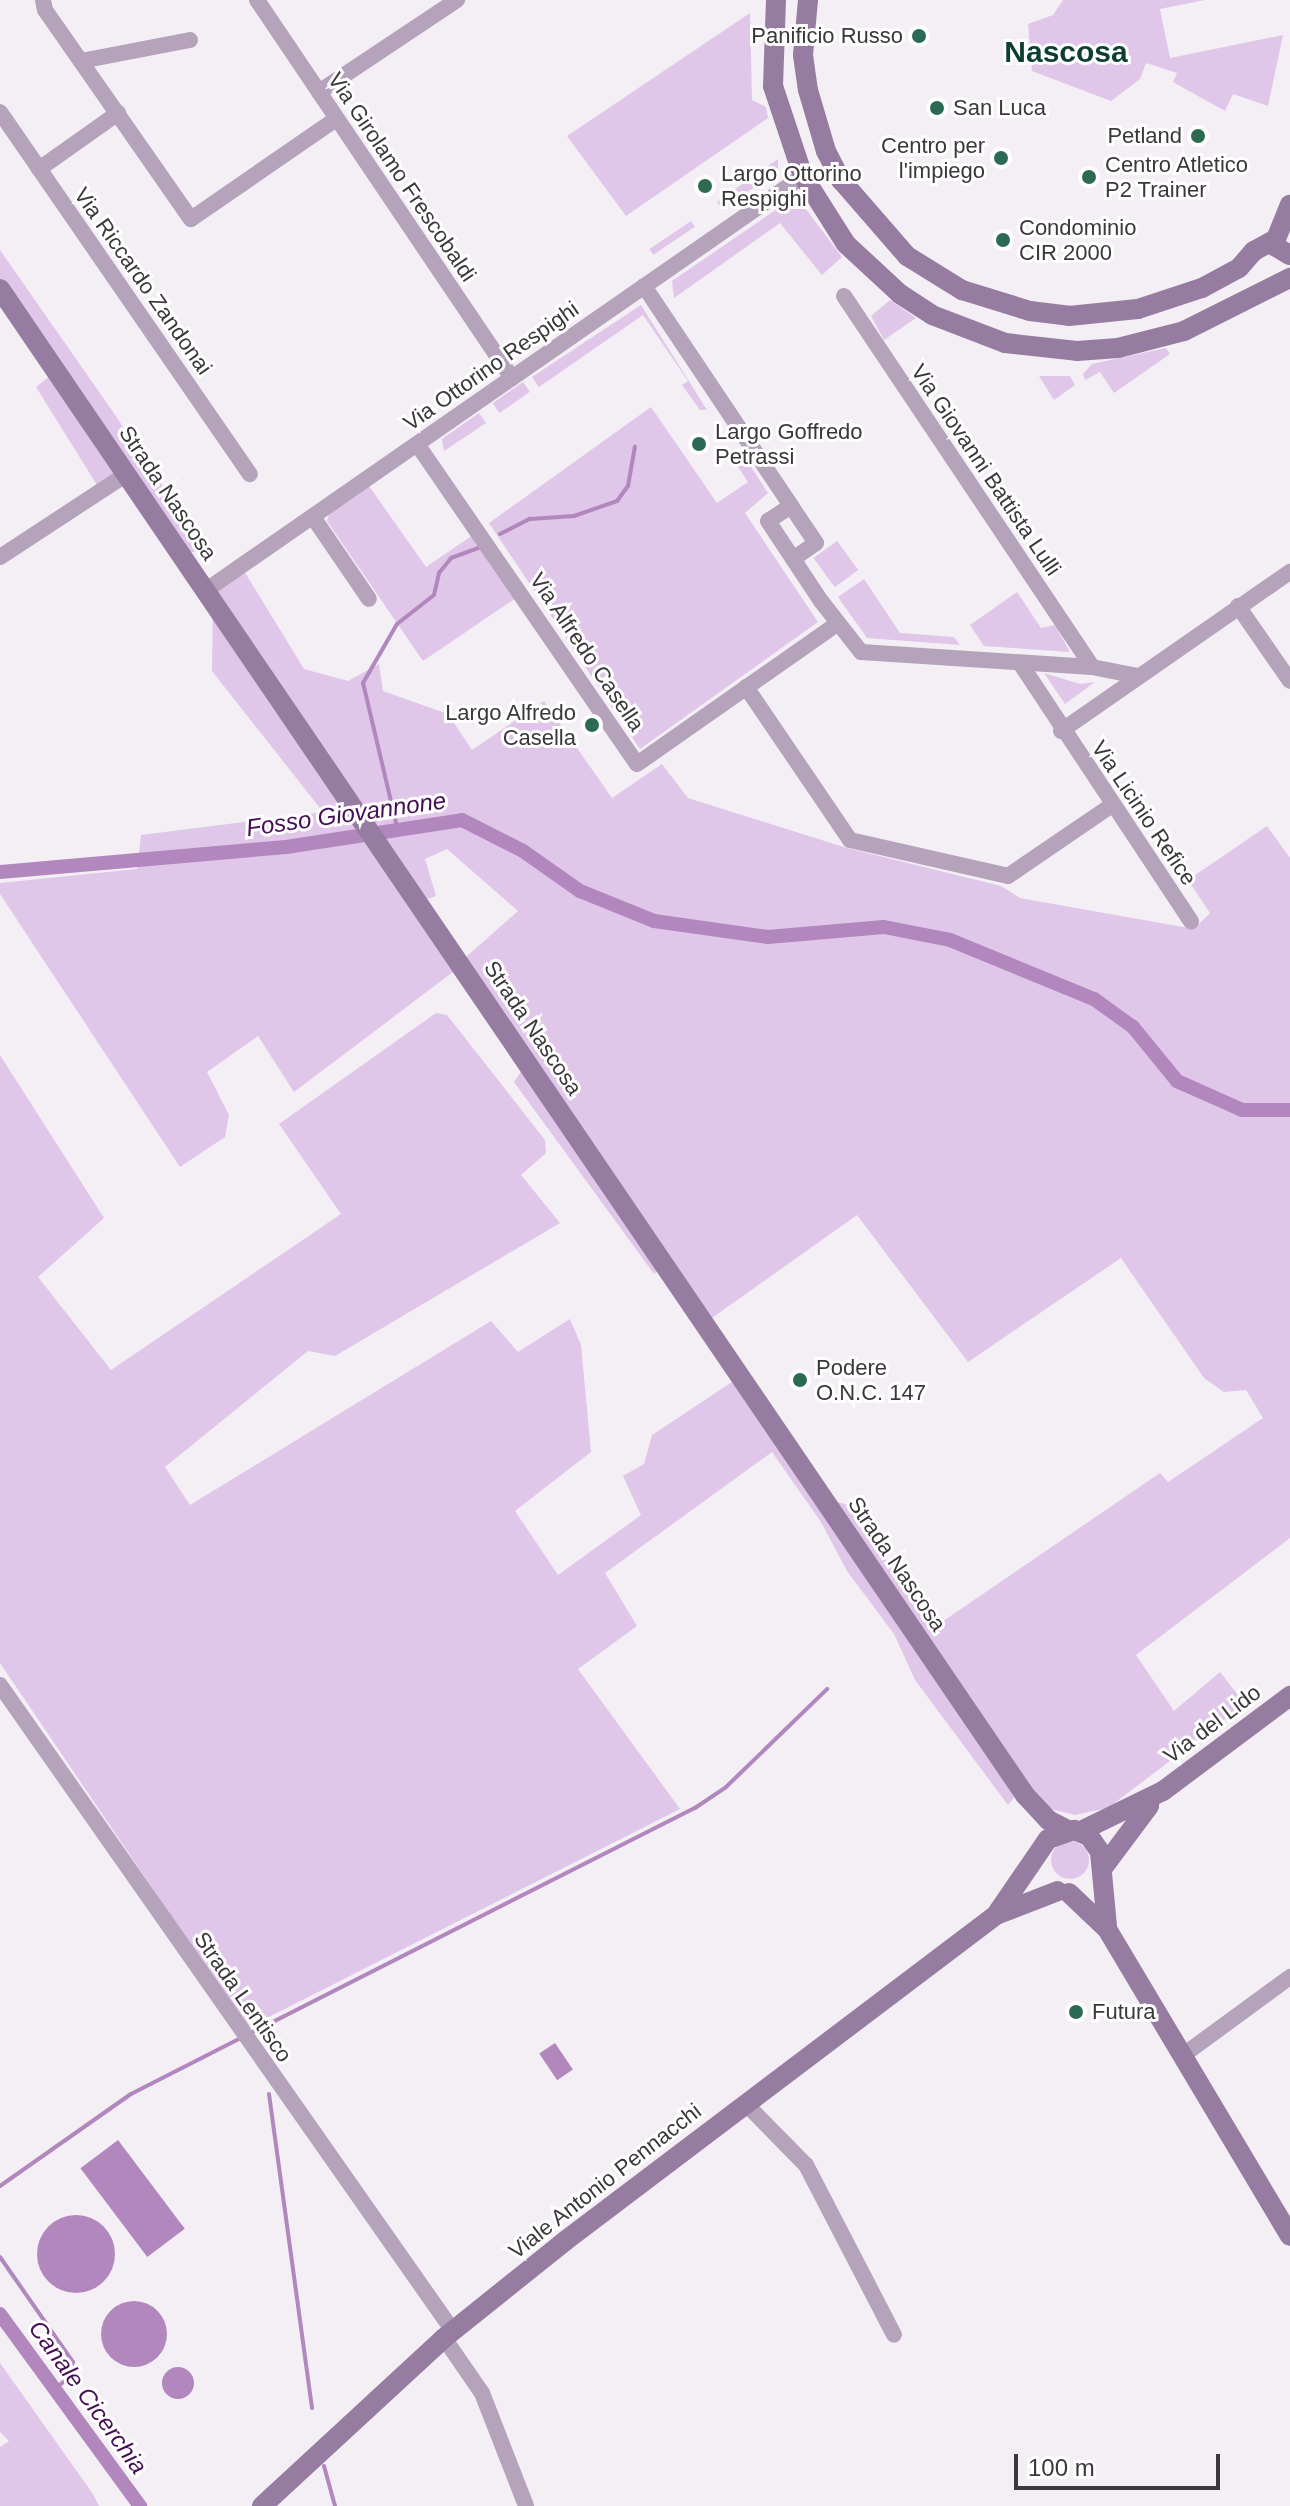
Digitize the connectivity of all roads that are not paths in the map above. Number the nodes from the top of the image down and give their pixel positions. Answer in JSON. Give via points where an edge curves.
{"nodes":[{"id":1,"x":43,"y":0,"type":"edge"},
{"id":2,"x":257,"y":0,"type":"edge"},
{"id":3,"x":457,"y":0,"type":"edge"},
{"id":4,"x":776,"y":0,"type":"edge"},
{"id":5,"x":808,"y":0,"type":"edge"},
{"id":6,"x":190,"y":40,"type":"dead end"},
{"id":7,"x":81,"y":61,"type":"junction"},
{"id":8,"x":319,"y":92,"type":"junction"},
{"id":9,"x":0,"y":112,"type":"edge"},
{"id":10,"x":118,"y":113,"type":"junction"},
{"id":11,"x":336,"y":119,"type":"junction"},
{"id":12,"x":39,"y":169,"type":"junction"},
{"id":13,"x":803,"y":176,"type":"junction"},
{"id":14,"x":1290,"y":205,"type":"edge"},
{"id":15,"x":1269,"y":243,"type":"junction"},
{"id":16,"x":1290,"y":255,"type":"edge"},
{"id":17,"x":1249,"y":260,"type":"junction"},
{"id":18,"x":1284,"y":285,"type":"edge"},
{"id":19,"x":644,"y":286,"type":"junction"},
{"id":20,"x":0,"y":289,"type":"edge"},
{"id":21,"x":844,"y":296,"type":"dead end"},
{"id":22,"x":997,"y":303,"type":"junction"},
{"id":23,"x":986,"y":337,"type":"junction"},
{"id":24,"x":512,"y":378,"type":"junction"},
{"id":25,"x":417,"y":444,"type":"junction"},
{"id":26,"x":127,"y":474,"type":"junction"},
{"id":27,"x":250,"y":474,"type":"dead end"},
{"id":28,"x":791,"y":506,"type":"junction"},
{"id":29,"x":313,"y":517,"type":"junction"},
{"id":30,"x":0,"y":557,"type":"edge"},
{"id":31,"x":793,"y":559,"type":"junction"},
{"id":32,"x":1290,"y":572,"type":"edge"},
{"id":33,"x":205,"y":591,"type":"junction"},
{"id":34,"x":369,"y":599,"type":"dead end"},
{"id":35,"x":1238,"y":606,"type":"junction"},
{"id":36,"x":837,"y":624,"type":"junction"},
{"id":37,"x":1020,"y":663,"type":"junction"},
{"id":38,"x":1092,"y":667,"type":"junction"},
{"id":39,"x":1138,"y":676,"type":"junction"},
{"id":40,"x":1290,"y":681,"type":"edge"},
{"id":41,"x":746,"y":687,"type":"junction"},
{"id":42,"x":1061,"y":731,"type":"junction"},
{"id":43,"x":1112,"y":805,"type":"junction"},
{"id":44,"x":1191,"y":921,"type":"dead end"},
{"id":45,"x":0,"y":1685,"type":"edge"},
{"id":46,"x":1290,"y":1696,"type":"edge"},
{"id":47,"x":1163,"y":1791,"type":"junction"},
{"id":48,"x":1025,"y":1795,"type":"junction"},
{"id":49,"x":1074,"y":1831,"type":"junction"},
{"id":50,"x":1040,"y":1854,"type":"junction"},
{"id":51,"x":1101,"y":1870,"type":"junction"},
{"id":52,"x":1064,"y":1892,"type":"junction"},
{"id":53,"x":996,"y":1915,"type":"junction"},
{"id":54,"x":1107,"y":1929,"type":"junction"},
{"id":55,"x":1290,"y":1977,"type":"edge"},
{"id":56,"x":1182,"y":2056,"type":"junction"},
{"id":57,"x":745,"y":2103,"type":"junction"},
{"id":58,"x":1290,"y":2236,"type":"edge"},
{"id":59,"x":448,"y":2334,"type":"junction"},
{"id":60,"x":894,"y":2335,"type":"dead end"},
{"id":61,"x":262,"y":2506,"type":"edge"},
{"id":62,"x":526,"y":2506,"type":"edge"}],
"edges":[{"from":1,"to":7,"type":"street"},
{"from":2,"to":8,"type":"street","name":"Via Girolamo Frescobaldi"},
{"from":3,"to":8,"type":"street"},
{"from":4,"to":13,"type":"street","via":[[773,86]]},
{"from":5,"to":22,"type":"street","via":[[803,55],[808,90],[826,151],[841,180],[907,256],[962,290]]},
{"from":6,"to":7,"type":"street"},
{"from":7,"to":10,"type":"street"},
{"from":8,"to":11,"type":"street","name":"Via Girolamo Frescobaldi"},
{"from":9,"to":12,"type":"street","name":"Via Riccardo Zandonai"},
{"from":10,"to":11,"type":"street","via":[[191,219]]},
{"from":10,"to":12,"type":"street"},
{"from":11,"to":24,"type":"street","name":"Via Girolamo Frescobaldi"},
{"from":12,"to":27,"type":"street","name":"Via Riccardo Zandonai"},
{"from":13,"to":19,"type":"street","name":"Via Ottorino Respighi"},
{"from":13,"to":23,"type":"street","via":[[829,221],[871,269],[932,315]]},
{"from":14,"to":15,"type":"street","via":[[1280,234]]},
{"from":15,"to":16,"type":"street"},
{"from":15,"to":17,"type":"street"},
{"from":17,"to":18,"type":"street","via":[[1253,280]]},
{"from":17,"to":22,"type":"street","via":[[1202,288],[1105,316],[1043,313]]},
{"from":18,"to":23,"type":"street","via":[[1184,331],[1118,348],[1040,350]]},
{"from":19,"to":24,"type":"street","name":"Via Ottorino Respighi"},
{"from":19,"to":28,"type":"street"},
{"from":20,"to":26,"type":"street","name":"Strada Nascosa"},
{"from":21,"to":38,"type":"street","name":"Via Giovanni Battista Lulli"},
{"from":22,"to":23,"type":"street"},
{"from":24,"to":25,"type":"street","name":"Via Ottorino Respighi"},
{"from":25,"to":29,"type":"street","name":"Via Ottorino Respighi"},
{"from":25,"to":41,"type":"street","name":"Via Alfredo Casella","via":[[637,764]]},
{"from":26,"to":30,"type":"street"},
{"from":26,"to":33,"type":"street","name":"Strada Nascosa"},
{"from":28,"to":31,"type":"street","via":[[816,543]]},
{"from":28,"to":31,"type":"street","via":[[768,521]]},
{"from":29,"to":33,"type":"street","name":"Via Ottorino Respighi"},
{"from":29,"to":34,"type":"street"},
{"from":31,"to":36,"type":"street"},
{"from":32,"to":35,"type":"street","name":"Via Licinio Refice"},
{"from":33,"to":48,"type":"street","name":"Strada Nascosa"},
{"from":35,"to":39,"type":"street","name":"Via Licinio Refice"},
{"from":35,"to":40,"type":"street"},
{"from":36,"to":37,"type":"street","via":[[855,648],[870,654]]},
{"from":36,"to":41,"type":"street","name":"Via Alfredo Casella"},
{"from":37,"to":38,"type":"street"},
{"from":37,"to":42,"type":"street","name":"Via Licinio Refice"},
{"from":38,"to":39,"type":"street"},
{"from":39,"to":42,"type":"street","name":"Via Licinio Refice"},
{"from":41,"to":43,"type":"street","via":[[850,840],[1008,876]]},
{"from":42,"to":43,"type":"street","name":"Via Licinio Refice"},
{"from":43,"to":44,"type":"street","name":"Via Licinio Refice"},
{"from":45,"to":59,"type":"street","name":"Strada Lentisco"},
{"from":46,"to":47,"type":"street","name":"Via del Lido"},
{"from":47,"to":49,"type":"street","name":"Via del Lido"},
{"from":47,"to":51,"type":"street","name":"Via del Lido","via":[[1119,1840]]},
{"from":48,"to":49,"type":"street","name":"Strada Nascosa","via":[[1048,1820]]},
{"from":48,"to":50,"type":"street","name":"Strada Nascosa"},
{"from":49,"to":50,"type":"street","via":[[1048,1839]]},
{"from":49,"to":51,"type":"street","via":[[1096,1843]]},
{"from":50,"to":52,"type":"street","via":[[1043,1879]]},
{"from":50,"to":53,"type":"street","name":"Viale Antonio Pennacchi"},
{"from":51,"to":52,"type":"street","via":[[1085,1889]]},
{"from":51,"to":54,"type":"street"},
{"from":52,"to":53,"type":"street","name":"Viale Antonio Pennacchi"},
{"from":52,"to":54,"type":"street"},
{"from":53,"to":57,"type":"street","name":"Viale Antonio Pennacchi"},
{"from":54,"to":56,"type":"street"},
{"from":55,"to":56,"type":"street"},
{"from":56,"to":58,"type":"street"},
{"from":57,"to":59,"type":"street","name":"Viale Antonio Pennacchi"},
{"from":57,"to":60,"type":"street","via":[[806,2165]]},
{"from":59,"to":61,"type":"street","name":"Viale Antonio Pennacchi"},
{"from":59,"to":62,"type":"street","name":"Strada Lentisco","via":[[482,2393]]}]}
